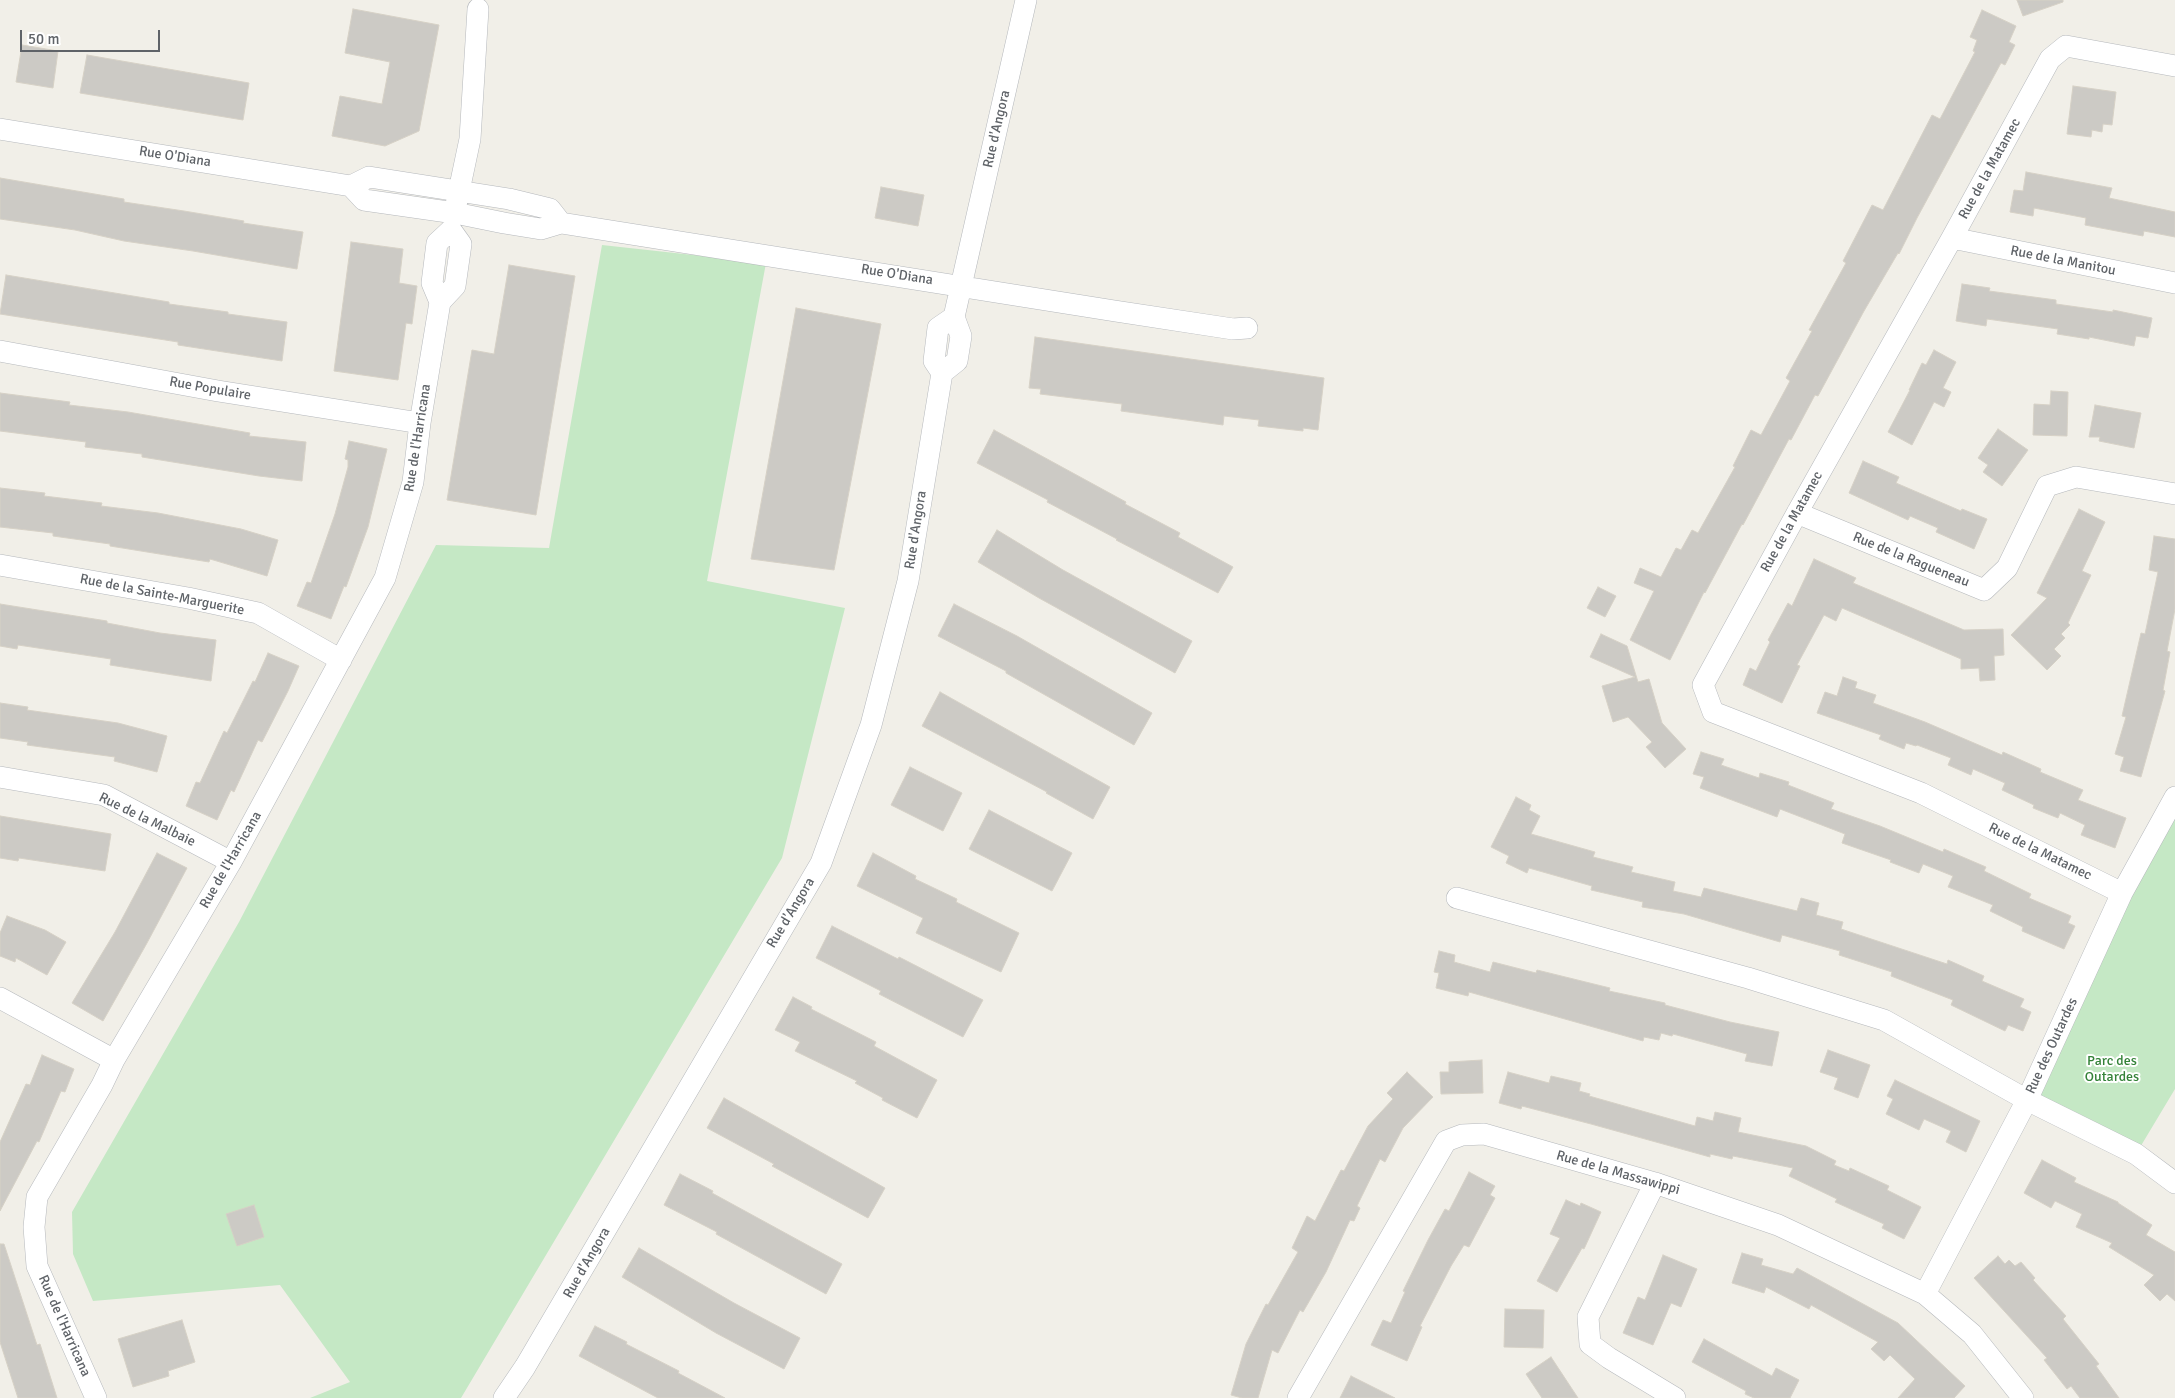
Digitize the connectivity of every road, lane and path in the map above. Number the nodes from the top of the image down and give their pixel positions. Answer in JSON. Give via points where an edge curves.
{"nodes":[{"id":1,"x":1026,"y":0,"type":"edge"},
{"id":2,"x":478,"y":9,"type":"dead end"},
{"id":3,"x":2175,"y":66,"type":"edge"},
{"id":4,"x":0,"y":129,"type":"edge"},
{"id":5,"x":351,"y":186,"type":"junction"},
{"id":6,"x":458,"y":191,"type":"junction"},
{"id":7,"x":453,"y":221,"type":"junction"},
{"id":8,"x":561,"y":222,"type":"junction"},
{"id":9,"x":1952,"y":238,"type":"junction"},
{"id":10,"x":2175,"y":283,"type":"edge"},
{"id":11,"x":961,"y":285,"type":"junction"},
{"id":12,"x":1240,"y":328,"type":"dead end"},
{"id":13,"x":0,"y":351,"type":"edge"},
{"id":14,"x":420,"y":423,"type":"junction"},
{"id":15,"x":2175,"y":494,"type":"edge"},
{"id":16,"x":1797,"y":513,"type":"junction"},
{"id":17,"x":0,"y":566,"type":"edge"},
{"id":18,"x":342,"y":660,"type":"junction"},
{"id":19,"x":0,"y":777,"type":"edge"},
{"id":20,"x":2175,"y":796,"type":"edge"},
{"id":21,"x":231,"y":862,"type":"junction"},
{"id":22,"x":2122,"y":893,"type":"junction"},
{"id":23,"x":1458,"y":898,"type":"dead end"},
{"id":24,"x":0,"y":998,"type":"edge"},
{"id":25,"x":114,"y":1060,"type":"junction"},
{"id":26,"x":2027,"y":1100,"type":"junction"},
{"id":27,"x":1655,"y":1183,"type":"junction"},
{"id":28,"x":2175,"y":1183,"type":"edge"},
{"id":29,"x":1925,"y":1294,"type":"junction"},
{"id":30,"x":96,"y":1398,"type":"edge"},
{"id":31,"x":504,"y":1398,"type":"edge"},
{"id":32,"x":1298,"y":1398,"type":"edge"},
{"id":33,"x":1675,"y":1398,"type":"edge"},
{"id":34,"x":2023,"y":1398,"type":"edge"}],
"edges":[{"from":1,"to":11,"type":"street","name":"Rue d'Angora"},
{"from":2,"to":6,"type":"street","name":"Rue de l'Harricana","via":[[470,139]]},
{"from":3,"to":9,"type":"street","name":"Rue de la Matamec","via":[[2066,46],[2050,59]]},
{"from":4,"to":5,"type":"street","name":"Rue O'Diana"},
{"from":5,"to":6,"type":"street","name":"Rue O'Diana","via":[[369,177]]},
{"from":5,"to":7,"type":"street","name":"Rue O'Diana","via":[[364,200]]},
{"from":6,"to":7,"type":"street","name":"Rue de l'Harricana"},
{"from":6,"to":8,"type":"street","name":"Rue O'Diana","via":[[550,209]]},
{"from":7,"to":8,"type":"street","name":"Rue O'Diana","via":[[541,229]]},
{"from":7,"to":14,"type":"street","name":"Rue de l'Harricana","via":[[461,244],[455,286],[440,302]]},
{"from":8,"to":11,"type":"street","name":"Rue O'Diana"},
{"from":9,"to":10,"type":"street","name":"Rue de la Manitou"},
{"from":9,"to":16,"type":"street","name":"Rue de la Matamec"},
{"from":11,"to":12,"type":"street","name":"Rue O'Diana"},
{"from":11,"to":31,"type":"street","name":"Rue d'Angora","via":[[954,317],[961,336],[957,361],[942,374],[908,581],[871,725],[821,862]]},
{"from":13,"to":14,"type":"street","name":"Rue Populaire"},
{"from":14,"to":18,"type":"street","name":"Rue de l'Harricana","via":[[413,482],[385,578]]},
{"from":15,"to":16,"type":"street","name":"Rue de la Ragueneau","via":[[2076,477],[2047,486],[2007,568],[1984,590]]},
{"from":16,"to":22,"type":"street","name":"Rue de la Matamec","via":[[1703,685],[1713,712],[1921,793]]},
{"from":17,"to":18,"type":"street","name":"Rue de la Sainte-Marguerite","via":[[258,613]]},
{"from":18,"to":21,"type":"street","name":"Rue de l'Harricana"},
{"from":19,"to":21,"type":"street","name":"Rue de la Malbaie","via":[[104,796]]},
{"from":20,"to":22,"type":"street","name":"Rue des Outardes"},
{"from":21,"to":25,"type":"street","name":"Rue de l'Harricana"},
{"from":22,"to":26,"type":"street","name":"Rue des Outardes"},
{"from":23,"to":26,"type":"street","via":[[1748,978],[1884,1020]]},
{"from":24,"to":25,"type":"street"},
{"from":25,"to":30,"type":"street","name":"Rue de l'Harricana","via":[[37,1197],[34,1227],[37,1266]]},
{"from":26,"to":28,"type":"street","via":[[2136,1154]]},
{"from":26,"to":29,"type":"street","name":"Rue des Outardes"},
{"from":27,"to":29,"type":"street","name":"Rue de la Massawippi","via":[[1778,1225]]},
{"from":27,"to":32,"type":"street","name":"Rue de la Massawippi","via":[[1484,1134],[1462,1135],[1446,1141]]},
{"from":27,"to":33,"type":"street","via":[[1588,1317],[1590,1344]]},
{"from":29,"to":34,"type":"street","name":"Rue de la Massawippi","via":[[1972,1334]]}]}
